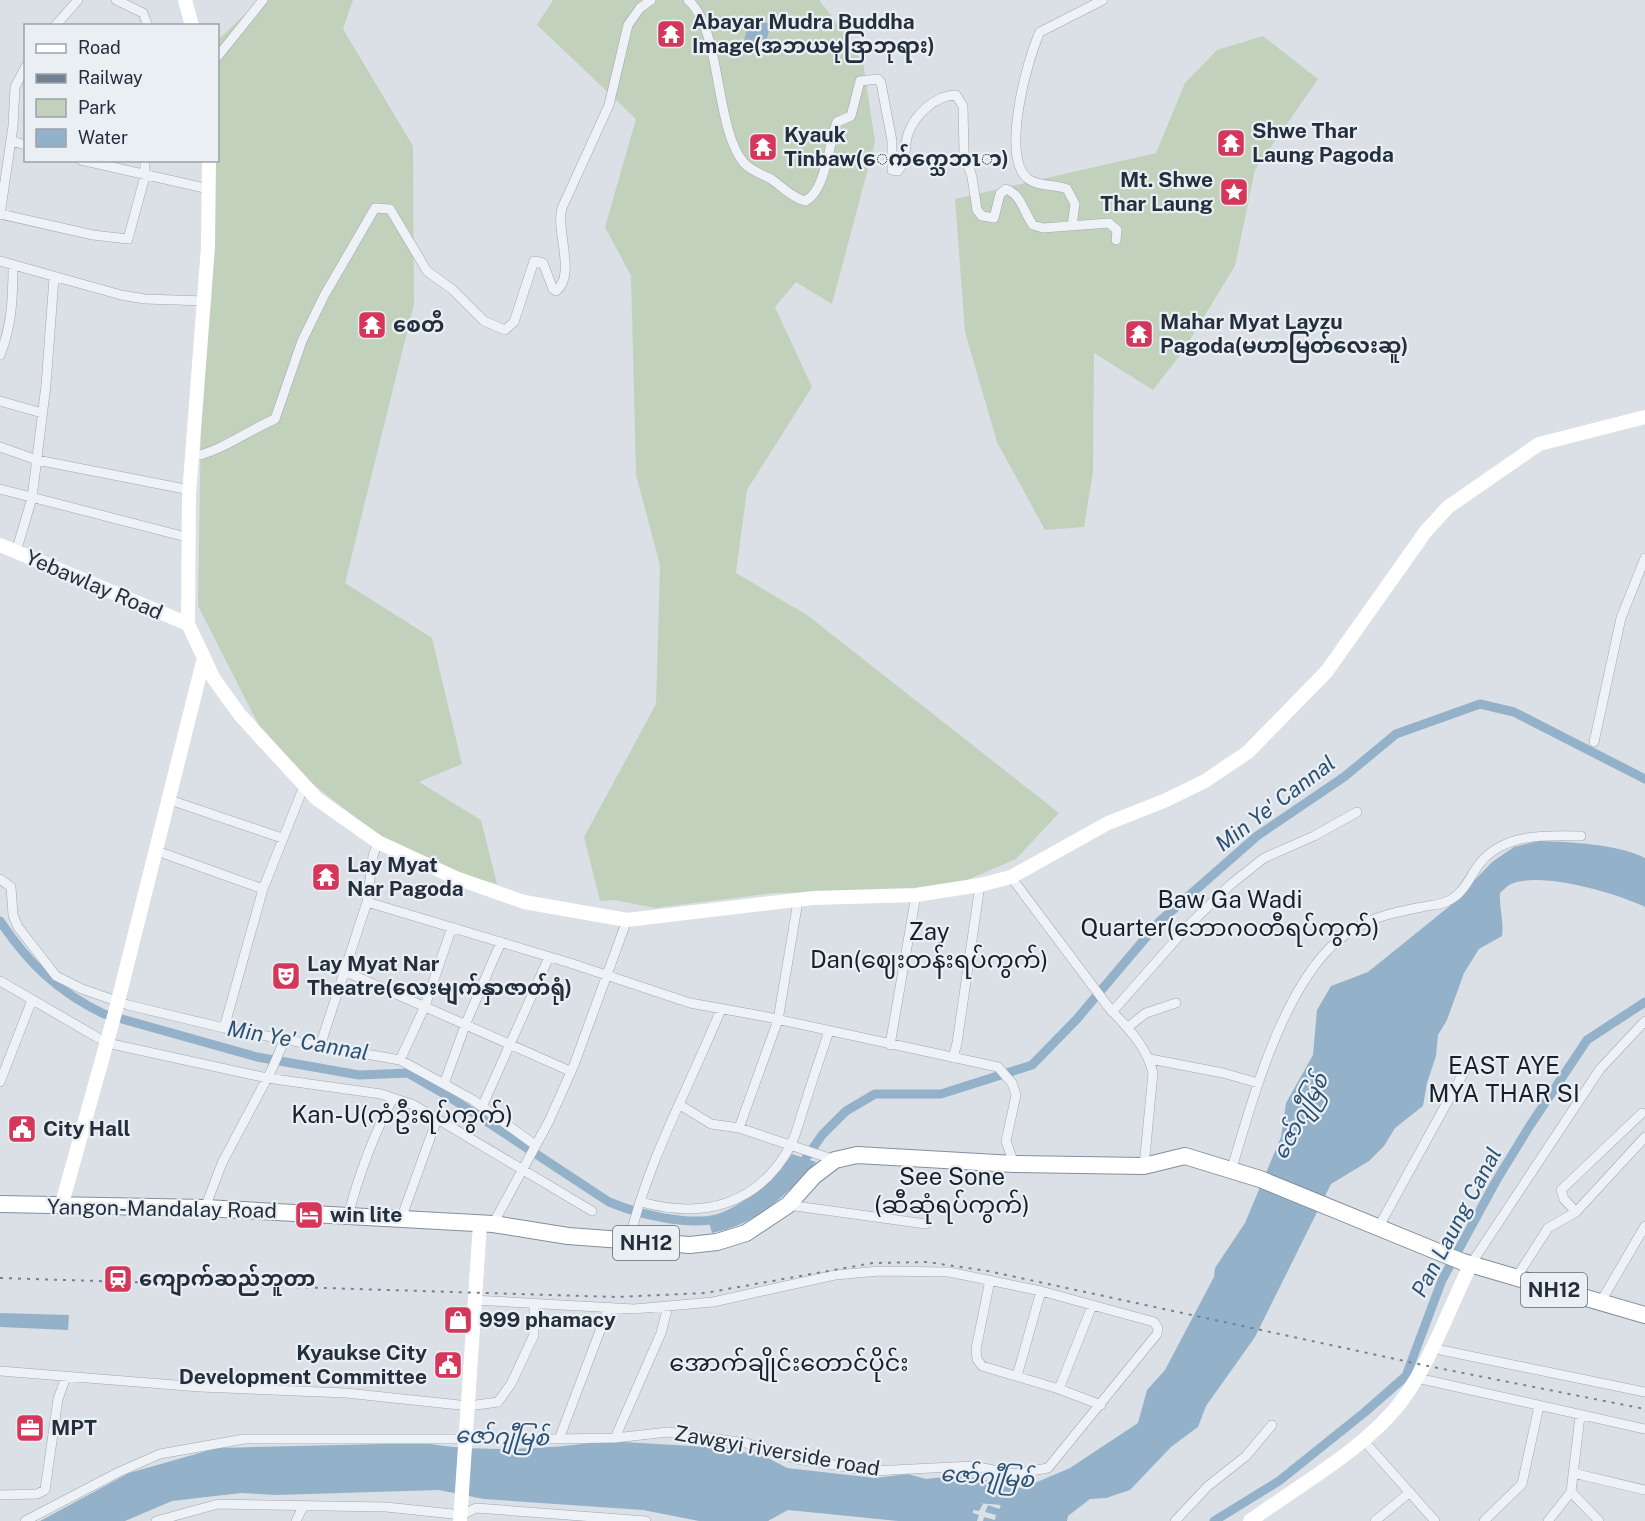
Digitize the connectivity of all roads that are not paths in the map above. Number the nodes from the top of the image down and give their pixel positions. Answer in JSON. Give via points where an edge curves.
{"nodes":[{"id":1,"x":78,"y":0,"type":"edge"},
{"id":2,"x":116,"y":0,"type":"edge"},
{"id":3,"x":185,"y":0,"type":"edge"},
{"id":4,"x":263,"y":0,"type":"edge"},
{"id":5,"x":651,"y":0,"type":"edge"},
{"id":6,"x":688,"y":0,"type":"edge"},
{"id":7,"x":1103,"y":0,"type":"edge"},
{"id":8,"x":57,"y":24,"type":"edge"},
{"id":9,"x":147,"y":24,"type":"edge"},
{"id":10,"x":191,"y":24,"type":"edge"},
{"id":11,"x":219,"y":55,"type":"edge"},
{"id":12,"x":24,"y":70,"type":"edge"},
{"id":13,"x":11,"y":141,"type":"junction"},
{"id":14,"x":24,"y":145,"type":"edge"},
{"id":15,"x":89,"y":162,"type":"edge"},
{"id":16,"x":145,"y":162,"type":"edge"},
{"id":17,"x":209,"y":162,"type":"edge"},
{"id":18,"x":145,"y":176,"type":"junction"},
{"id":19,"x":209,"y":189,"type":"junction"},
{"id":20,"x":0,"y":215,"type":"edge"},
{"id":21,"x":1072,"y":226,"type":"junction"},
{"id":22,"x":1116,"y":240,"type":"dead end"},
{"id":23,"x":0,"y":261,"type":"edge"},
{"id":24,"x":13,"y":265,"type":"junction"},
{"id":25,"x":54,"y":278,"type":"junction"},
{"id":26,"x":205,"y":301,"type":"junction"},
{"id":27,"x":0,"y":355,"type":"edge"},
{"id":28,"x":0,"y":400,"type":"edge"},
{"id":29,"x":42,"y":413,"type":"junction"},
{"id":30,"x":1645,"y":417,"type":"edge"},
{"id":31,"x":0,"y":447,"type":"edge"},
{"id":32,"x":192,"y":457,"type":"junction"},
{"id":33,"x":37,"y":460,"type":"junction"},
{"id":34,"x":0,"y":489,"type":"edge"},
{"id":35,"x":190,"y":490,"type":"junction"},
{"id":36,"x":32,"y":498,"type":"junction"},
{"id":37,"x":190,"y":538,"type":"junction"},
{"id":38,"x":0,"y":545,"type":"edge"},
{"id":39,"x":16,"y":552,"type":"junction"},
{"id":40,"x":1645,"y":558,"type":"edge"},
{"id":41,"x":188,"y":624,"type":"junction"},
{"id":42,"x":204,"y":658,"type":"junction"},
{"id":43,"x":1594,"y":742,"type":"dead end"},
{"id":44,"x":304,"y":786,"type":"junction"},
{"id":45,"x":167,"y":799,"type":"junction"},
{"id":46,"x":1357,"y":812,"type":"dead end"},
{"id":47,"x":1581,"y":836,"type":"dead end"},
{"id":48,"x":282,"y":838,"type":"junction"},
{"id":49,"x":378,"y":842,"type":"junction"},
{"id":50,"x":154,"y":850,"type":"junction"},
{"id":51,"x":1011,"y":878,"type":"junction"},
{"id":52,"x":0,"y":879,"type":"edge"},
{"id":53,"x":980,"y":885,"type":"junction"},
{"id":54,"x":263,"y":888,"type":"junction"},
{"id":55,"x":916,"y":895,"type":"junction"},
{"id":56,"x":798,"y":901,"type":"junction"},
{"id":57,"x":368,"y":902,"type":"junction"},
{"id":58,"x":627,"y":920,"type":"junction"},
{"id":59,"x":452,"y":927,"type":"junction"},
{"id":60,"x":501,"y":942,"type":"junction"},
{"id":61,"x":549,"y":957,"type":"junction"},
{"id":62,"x":344,"y":970,"type":"junction"},
{"id":63,"x":608,"y":978,"type":"junction"},
{"id":64,"x":0,"y":981,"type":"edge"},
{"id":65,"x":32,"y":1000,"type":"junction"},
{"id":66,"x":1176,"y":1003,"type":"dead end"},
{"id":67,"x":425,"y":1006,"type":"junction"},
{"id":68,"x":116,"y":1008,"type":"junction"},
{"id":69,"x":721,"y":1009,"type":"junction"},
{"id":70,"x":1111,"y":1011,"type":"junction"},
{"id":71,"x":778,"y":1020,"type":"junction"},
{"id":72,"x":1645,"y":1021,"type":"edge"},
{"id":73,"x":466,"y":1023,"type":"junction"},
{"id":74,"x":1128,"y":1027,"type":"junction"},
{"id":75,"x":224,"y":1028,"type":"junction"},
{"id":76,"x":829,"y":1031,"type":"junction"},
{"id":77,"x":108,"y":1039,"type":"junction"},
{"id":78,"x":284,"y":1041,"type":"junction"},
{"id":79,"x":510,"y":1044,"type":"junction"},
{"id":80,"x":890,"y":1045,"type":"junction"},
{"id":81,"x":320,"y":1046,"type":"junction"},
{"id":82,"x":953,"y":1058,"type":"junction"},
{"id":83,"x":1149,"y":1059,"type":"junction"},
{"id":84,"x":400,"y":1060,"type":"junction"},
{"id":85,"x":1465,"y":1070,"type":"dead end"},
{"id":86,"x":570,"y":1071,"type":"junction"},
{"id":87,"x":270,"y":1074,"type":"junction"},
{"id":88,"x":0,"y":1082,"type":"edge"},
{"id":89,"x":1258,"y":1083,"type":"junction"},
{"id":90,"x":444,"y":1084,"type":"junction"},
{"id":91,"x":393,"y":1098,"type":"junction"},
{"id":92,"x":680,"y":1105,"type":"junction"},
{"id":93,"x":482,"y":1107,"type":"junction"},
{"id":94,"x":1642,"y":1113,"type":"dead end"},
{"id":95,"x":436,"y":1119,"type":"junction"},
{"id":96,"x":740,"y":1128,"type":"junction"},
{"id":97,"x":1645,"y":1137,"type":"edge"},
{"id":98,"x":793,"y":1146,"type":"junction"},
{"id":99,"x":534,"y":1147,"type":"junction"},
{"id":100,"x":830,"y":1158,"type":"junction"},
{"id":101,"x":1014,"y":1164,"type":"junction"},
{"id":102,"x":524,"y":1165,"type":"junction"},
{"id":103,"x":1144,"y":1166,"type":"junction"},
{"id":104,"x":1232,"y":1168,"type":"junction"},
{"id":105,"x":641,"y":1202,"type":"junction"},
{"id":106,"x":0,"y":1204,"type":"edge"},
{"id":107,"x":788,"y":1205,"type":"junction"},
{"id":108,"x":61,"y":1207,"type":"junction"},
{"id":109,"x":205,"y":1208,"type":"junction"},
{"id":110,"x":592,"y":1211,"type":"dead end"},
{"id":111,"x":1576,"y":1212,"type":"junction"},
{"id":112,"x":348,"y":1216,"type":"junction"},
{"id":113,"x":401,"y":1219,"type":"junction"},
{"id":114,"x":486,"y":1224,"type":"junction"},
{"id":115,"x":926,"y":1224,"type":"dead end"},
{"id":116,"x":1645,"y":1226,"type":"edge"},
{"id":117,"x":1378,"y":1228,"type":"junction"},
{"id":118,"x":629,"y":1242,"type":"junction"},
{"id":119,"x":1467,"y":1263,"type":"junction"},
{"id":120,"x":1515,"y":1278,"type":"junction"},
{"id":121,"x":990,"y":1280,"type":"junction"},
{"id":122,"x":1041,"y":1291,"type":"junction"},
{"id":123,"x":474,"y":1300,"type":"junction"},
{"id":124,"x":1600,"y":1303,"type":"junction"},
{"id":125,"x":534,"y":1304,"type":"junction"},
{"id":126,"x":668,"y":1306,"type":"junction"},
{"id":127,"x":1092,"y":1306,"type":"junction"},
{"id":128,"x":609,"y":1307,"type":"junction"},
{"id":129,"x":1645,"y":1315,"type":"edge"},
{"id":130,"x":1431,"y":1348,"type":"junction"},
{"id":131,"x":0,"y":1371,"type":"edge"},
{"id":132,"x":1017,"y":1376,"type":"junction"},
{"id":133,"x":66,"y":1377,"type":"junction"},
{"id":134,"x":1417,"y":1378,"type":"junction"},
{"id":135,"x":1059,"y":1389,"type":"junction"},
{"id":136,"x":1645,"y":1392,"type":"edge"},
{"id":137,"x":1101,"y":1405,"type":"junction"},
{"id":138,"x":470,"y":1406,"type":"junction"},
{"id":139,"x":1539,"y":1407,"type":"junction"},
{"id":140,"x":1580,"y":1416,"type":"junction"},
{"id":141,"x":1272,"y":1425,"type":"dead end"},
{"id":142,"x":1645,"y":1429,"type":"edge"},
{"id":143,"x":615,"y":1438,"type":"junction"},
{"id":144,"x":559,"y":1439,"type":"junction"},
{"id":145,"x":1364,"y":1441,"type":"junction"},
{"id":146,"x":466,"y":1443,"type":"junction"},
{"id":147,"x":1573,"y":1473,"type":"junction"},
{"id":148,"x":1645,"y":1490,"type":"edge"},
{"id":149,"x":1410,"y":1492,"type":"junction"},
{"id":150,"x":1571,"y":1492,"type":"junction"},
{"id":151,"x":0,"y":1495,"type":"edge"},
{"id":152,"x":303,"y":1507,"type":"junction"},
{"id":153,"x":462,"y":1514,"type":"edge"},
{"id":154,"x":25,"y":1521,"type":"edge"},
{"id":155,"x":159,"y":1521,"type":"edge"},
{"id":156,"x":296,"y":1521,"type":"edge"},
{"id":157,"x":646,"y":1521,"type":"edge"},
{"id":158,"x":1175,"y":1521,"type":"edge"},
{"id":159,"x":1250,"y":1521,"type":"edge"},
{"id":160,"x":1375,"y":1521,"type":"edge"},
{"id":161,"x":1436,"y":1521,"type":"edge"},
{"id":162,"x":1484,"y":1521,"type":"edge"},
{"id":163,"x":1548,"y":1521,"type":"edge"},
{"id":164,"x":1599,"y":1521,"type":"edge"}],
"edges":[{"from":1,"to":8,"type":"street"},
{"from":2,"to":9,"type":"street","via":[[143,13]]},
{"from":3,"to":10,"type":"main road"},
{"from":4,"to":11,"type":"street"},
{"from":5,"to":32,"type":"street","via":[[628,25],[609,105],[562,208],[558,224],[565,252],[560,289],[553,289],[543,263],[534,261],[514,322],[505,330],[491,326],[427,271],[390,209],[375,208],[302,341],[275,419],[212,453]]},
{"from":6,"to":21,"type":"street","via":[[695,6],[707,35],[736,152],[749,168],[796,199],[805,201],[813,195],[837,122],[851,116],[860,81],[872,77],[881,83],[890,123],[892,170],[898,171],[902,165],[909,132],[918,117],[940,96],[956,94],[963,106],[964,153],[977,210],[982,216],[994,218],[1000,194],[1006,189],[1013,191],[1033,225]]},
{"from":7,"to":21,"type":"street","via":[[1040,32],[1019,105],[1017,146],[1021,168],[1033,182],[1067,189],[1075,204]]},
{"from":12,"to":13,"type":"street","via":[[15,87]]},
{"from":13,"to":14,"type":"street"},
{"from":13,"to":20,"type":"street"},
{"from":15,"to":18,"type":"street"},
{"from":16,"to":18,"type":"street"},
{"from":17,"to":19,"type":"main road"},
{"from":18,"to":19,"type":"street"},
{"from":18,"to":20,"type":"street","via":[[128,239]]},
{"from":19,"to":26,"type":"main road"},
{"from":21,"to":22,"type":"street","via":[[1109,223],[1117,230]]},
{"from":23,"to":24,"type":"street"},
{"from":24,"to":25,"type":"street"},
{"from":24,"to":27,"type":"street","via":[[7,337]]},
{"from":25,"to":26,"type":"street","via":[[145,299]]},
{"from":25,"to":29,"type":"street"},
{"from":26,"to":32,"type":"main road"},
{"from":28,"to":29,"type":"street"},
{"from":29,"to":33,"type":"street"},
{"from":30,"to":51,"type":"main road","via":[[1539,444],[1448,507],[1426,531],[1327,671],[1248,752],[1205,781],[1108,823]]},
{"from":31,"to":33,"type":"street"},
{"from":32,"to":35,"type":"main road"},
{"from":33,"to":35,"type":"street"},
{"from":33,"to":36,"type":"street"},
{"from":34,"to":36,"type":"street"},
{"from":35,"to":37,"type":"main road"},
{"from":36,"to":37,"type":"street"},
{"from":36,"to":39,"type":"street"},
{"from":37,"to":41,"type":"main road"},
{"from":38,"to":39,"type":"main road","name":"Yebawlay Road"},
{"from":39,"to":41,"type":"main road","name":"Yebawlay Road"},
{"from":40,"to":43,"type":"street","via":[[1621,618]]},
{"from":41,"to":42,"type":"main road"},
{"from":42,"to":44,"type":"main road","via":[[240,715]]},
{"from":42,"to":45,"type":"main road"},
{"from":44,"to":48,"type":"street"},
{"from":44,"to":49,"type":"main road"},
{"from":45,"to":48,"type":"street"},
{"from":45,"to":50,"type":"main road"},
{"from":46,"to":70,"type":"street","via":[[1264,858],[1230,885]]},
{"from":47,"to":89,"type":"street","via":[[1533,835],[1498,847],[1448,902],[1384,915],[1350,931],[1324,951],[1299,990]]},
{"from":48,"to":54,"type":"street"},
{"from":49,"to":57,"type":"street"},
{"from":49,"to":58,"type":"main road","via":[[456,878],[524,902]]},
{"from":50,"to":54,"type":"street"},
{"from":50,"to":68,"type":"main road"},
{"from":51,"to":53,"type":"main road"},
{"from":51,"to":70,"type":"street"},
{"from":52,"to":68,"type":"street","via":[[11,887],[18,927],[56,976]]},
{"from":53,"to":55,"type":"main road"},
{"from":53,"to":82,"type":"street"},
{"from":54,"to":75,"type":"street"},
{"from":55,"to":56,"type":"main road"},
{"from":55,"to":80,"type":"street"},
{"from":56,"to":58,"type":"main road"},
{"from":56,"to":71,"type":"street"},
{"from":57,"to":59,"type":"street"},
{"from":57,"to":62,"type":"street"},
{"from":58,"to":63,"type":"street"},
{"from":59,"to":60,"type":"street"},
{"from":59,"to":67,"type":"street"},
{"from":60,"to":61,"type":"street"},
{"from":60,"to":73,"type":"street"},
{"from":61,"to":63,"type":"street"},
{"from":61,"to":79,"type":"street"},
{"from":62,"to":67,"type":"street"},
{"from":62,"to":81,"type":"street"},
{"from":63,"to":69,"type":"street","via":[[690,1004]]},
{"from":63,"to":86,"type":"street"},
{"from":64,"to":65,"type":"street"},
{"from":65,"to":77,"type":"street"},
{"from":65,"to":88,"type":"street"},
{"from":66,"to":74,"type":"street","via":[[1146,1013]]},
{"from":67,"to":73,"type":"street"},
{"from":67,"to":84,"type":"street"},
{"from":68,"to":75,"type":"street"},
{"from":68,"to":77,"type":"main road"},
{"from":69,"to":71,"type":"street"},
{"from":69,"to":92,"type":"street"},
{"from":70,"to":74,"type":"street"},
{"from":71,"to":76,"type":"street"},
{"from":71,"to":96,"type":"street"},
{"from":72,"to":119,"type":"street","via":[[1600,1069]]},
{"from":73,"to":79,"type":"street"},
{"from":73,"to":90,"type":"street"},
{"from":74,"to":83,"type":"street"},
{"from":75,"to":78,"type":"street"},
{"from":76,"to":80,"type":"street"},
{"from":76,"to":98,"type":"street"},
{"from":77,"to":87,"type":"street"},
{"from":77,"to":108,"type":"main road"},
{"from":78,"to":81,"type":"street"},
{"from":78,"to":87,"type":"street"},
{"from":79,"to":86,"type":"street"},
{"from":79,"to":93,"type":"street"},
{"from":80,"to":82,"type":"street"},
{"from":81,"to":84,"type":"street"},
{"from":82,"to":101,"type":"street","via":[[998,1066],[1012,1083],[1016,1095],[1006,1141]]},
{"from":83,"to":89,"type":"street","via":[[1223,1072]]},
{"from":83,"to":103,"type":"street","via":[[1153,1073]]},
{"from":84,"to":90,"type":"street"},
{"from":85,"to":117,"type":"street"},
{"from":86,"to":99,"type":"street"},
{"from":87,"to":91,"type":"street"},
{"from":87,"to":109,"type":"street","via":[[222,1163]]},
{"from":89,"to":104,"type":"street"},
{"from":90,"to":93,"type":"street"},
{"from":91,"to":95,"type":"street"},
{"from":91,"to":112,"type":"street","via":[[358,1178]]},
{"from":92,"to":96,"type":"street","via":[[711,1124]]},
{"from":92,"to":105,"type":"street"},
{"from":93,"to":99,"type":"street"},
{"from":94,"to":111,"type":"street","via":[[1561,1190]]},
{"from":95,"to":102,"type":"street"},
{"from":95,"to":113,"type":"street"},
{"from":96,"to":98,"type":"street"},
{"from":97,"to":111,"type":"street"},
{"from":98,"to":100,"type":"street"},
{"from":98,"to":105,"type":"street","via":[[752,1190],[729,1204],[695,1211]]},
{"from":99,"to":102,"type":"street"},
{"from":100,"to":101,"type":"highway","name":"Yangon-Mandalay Road","number":"NH12","via":[[857,1155]]},
{"from":100,"to":107,"type":"highway","name":"Yangon-Mandalay Road","number":"NH12"},
{"from":101,"to":103,"type":"highway","name":"Yangon-Mandalay Road","number":"NH12"},
{"from":102,"to":110,"type":"street"},
{"from":102,"to":114,"type":"street"},
{"from":103,"to":104,"type":"highway","name":"Yangon-Mandalay Road","number":"NH12","via":[[1185,1156]]},
{"from":104,"to":117,"type":"highway","name":"Yangon-Mandalay Road","number":"NH12"},
{"from":105,"to":118,"type":"street"},
{"from":106,"to":108,"type":"highway","name":"Yangon-Mandalay Road","number":"NH12"},
{"from":107,"to":115,"type":"street"},
{"from":107,"to":118,"type":"highway","name":"Yangon-Mandalay Road","number":"NH12","via":[[746,1233],[717,1242]]},
{"from":108,"to":109,"type":"highway","name":"Yangon-Mandalay Road","number":"NH12"},
{"from":109,"to":112,"type":"highway","name":"Yangon-Mandalay Road","number":"NH12"},
{"from":111,"to":120,"type":"street","via":[[1548,1228]]},
{"from":112,"to":113,"type":"highway","name":"Yangon-Mandalay Road","number":"NH12"},
{"from":113,"to":114,"type":"highway","name":"Yangon-Mandalay Road","number":"NH12"},
{"from":114,"to":118,"type":"highway","name":"Yangon-Mandalay Road","number":"NH12"},
{"from":114,"to":123,"type":"main road"},
{"from":116,"to":124,"type":"street"},
{"from":117,"to":119,"type":"highway","number":"NH12"},
{"from":119,"to":120,"type":"highway","number":"NH12"},
{"from":119,"to":130,"type":"main road"},
{"from":120,"to":124,"type":"highway","number":"NH12"},
{"from":121,"to":122,"type":"street"},
{"from":121,"to":126,"type":"street","via":[[949,1272],[880,1271],[835,1275],[713,1302]]},
{"from":121,"to":132,"type":"street","via":[[977,1359],[982,1366]]},
{"from":122,"to":127,"type":"street"},
{"from":122,"to":132,"type":"street"},
{"from":123,"to":125,"type":"street"},
{"from":123,"to":138,"type":"main road"},
{"from":124,"to":129,"type":"highway","number":"NH12"},
{"from":125,"to":128,"type":"street"},
{"from":125,"to":138,"type":"street","via":[[534,1335],[511,1383],[498,1402]]},
{"from":126,"to":128,"type":"street"},
{"from":126,"to":143,"type":"street","via":[[661,1333]]},
{"from":127,"to":135,"type":"street"},
{"from":127,"to":137,"type":"street","name":"Zawgyi riverside road","via":[[1154,1322],[1158,1328]]},
{"from":128,"to":144,"type":"street"},
{"from":130,"to":134,"type":"main road"},
{"from":130,"to":136,"type":"street"},
{"from":131,"to":133,"type":"street"},
{"from":132,"to":135,"type":"street"},
{"from":133,"to":138,"type":"street","via":[[346,1393]]},
{"from":133,"to":151,"type":"street","via":[[58,1398],[45,1490],[37,1494]]},
{"from":134,"to":139,"type":"street"},
{"from":134,"to":145,"type":"main road","via":[[1402,1401]]},
{"from":135,"to":137,"type":"street"},
{"from":137,"to":143,"type":"street","name":"Zawgyi riverside road","via":[[1048,1468],[1014,1474],[973,1466],[872,1471],[797,1459],[746,1443],[668,1432]]},
{"from":138,"to":146,"type":"main road"},
{"from":139,"to":140,"type":"street"},
{"from":139,"to":162,"type":"street","via":[[1522,1484]]},
{"from":140,"to":142,"type":"street"},
{"from":140,"to":147,"type":"street"},
{"from":141,"to":158,"type":"street","via":[[1246,1456],[1208,1486]]},
{"from":143,"to":144,"type":"street","name":"Zawgyi riverside road"},
{"from":144,"to":146,"type":"street","name":"Zawgyi riverside road"},
{"from":145,"to":149,"type":"street"},
{"from":145,"to":159,"type":"main road"},
{"from":146,"to":153,"type":"main road"},
{"from":146,"to":154,"type":"street","name":"Zawgyi riverside road","via":[[244,1439],[160,1454]]},
{"from":147,"to":148,"type":"street"},
{"from":147,"to":150,"type":"street"},
{"from":149,"to":160,"type":"street"},
{"from":149,"to":161,"type":"street"},
{"from":150,"to":163,"type":"street"},
{"from":150,"to":164,"type":"street"},
{"from":152,"to":153,"type":"street","via":[[386,1507]]},
{"from":152,"to":155,"type":"street","via":[[218,1504]]},
{"from":152,"to":156,"type":"street"},
{"from":153,"to":157,"type":"street","via":[[476,1508]]}]}
